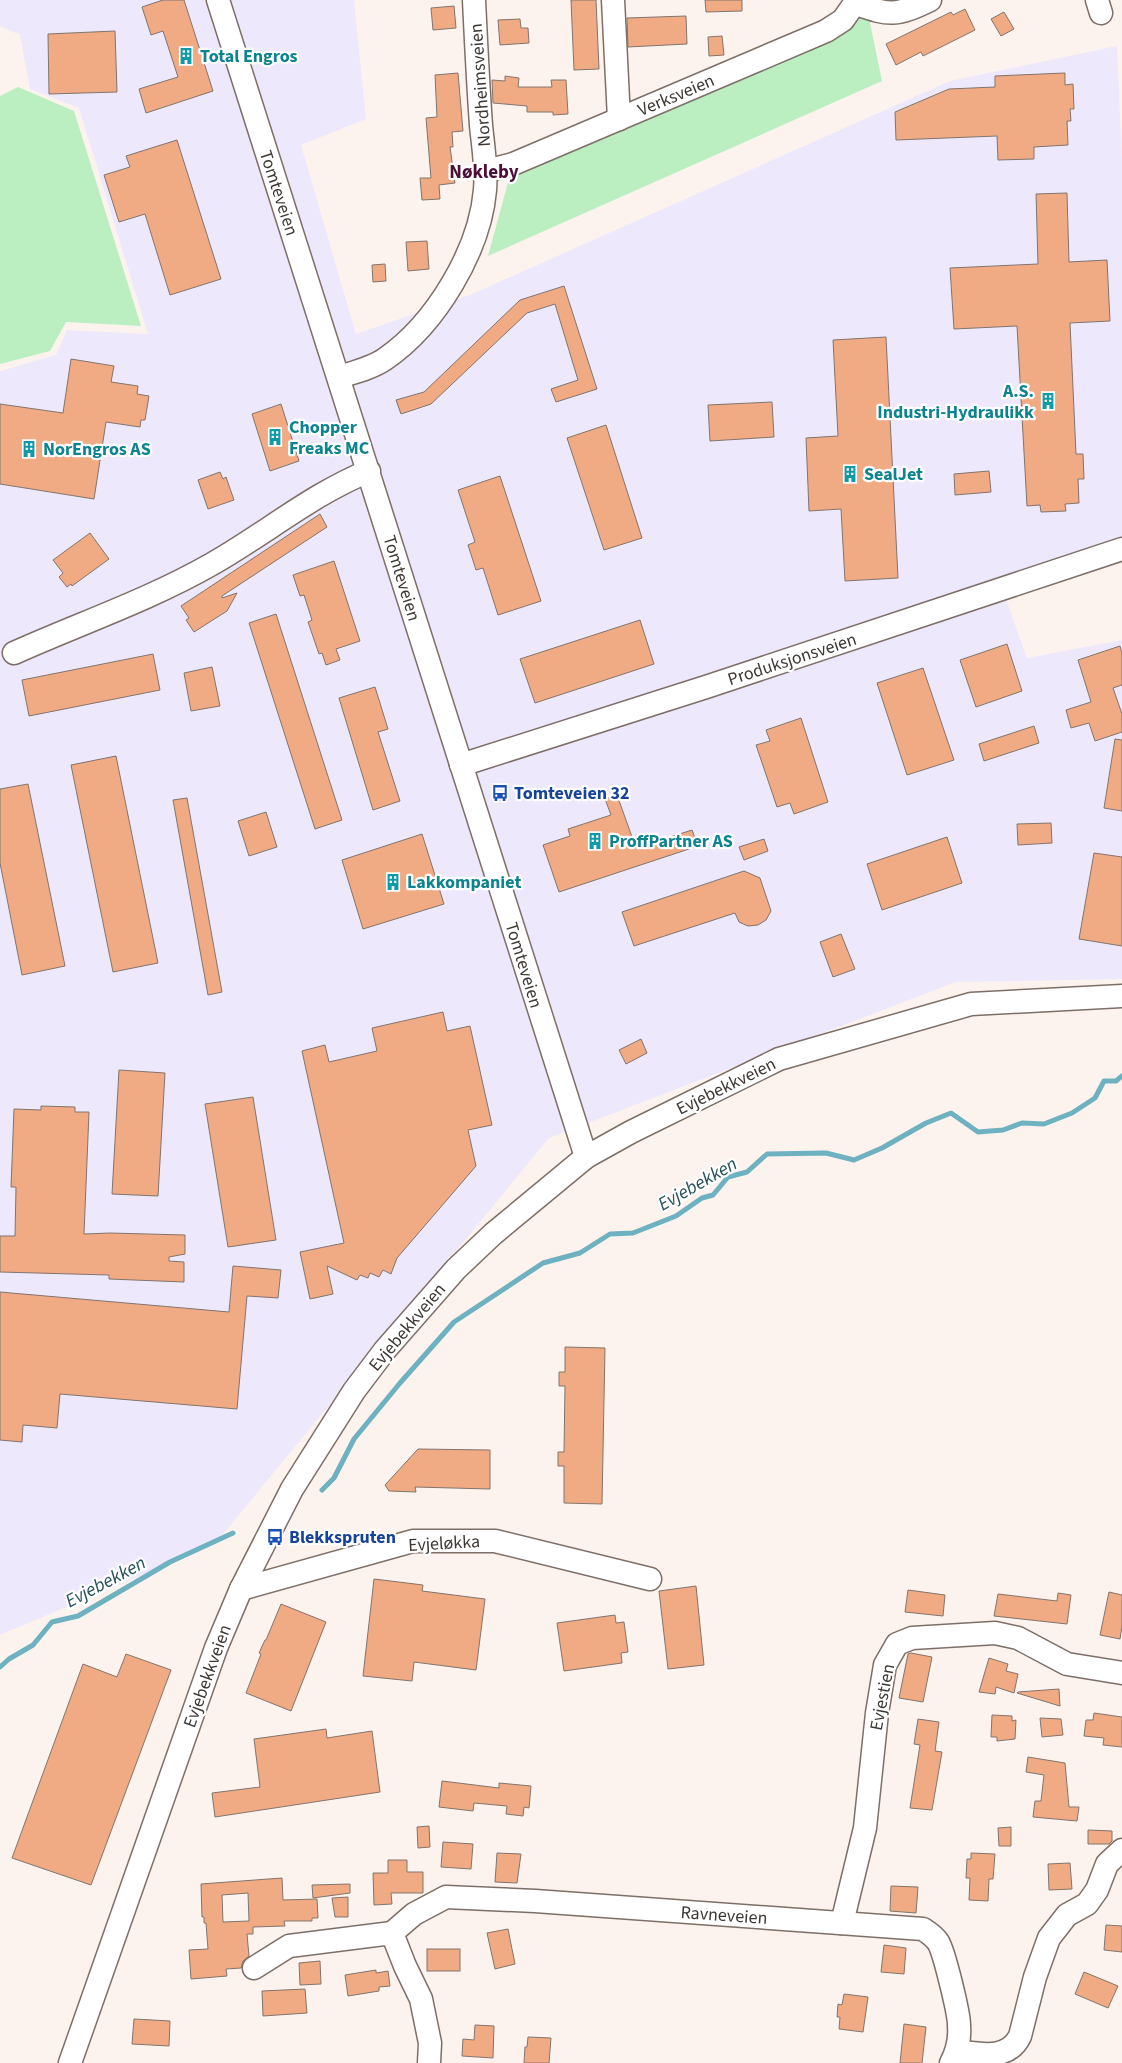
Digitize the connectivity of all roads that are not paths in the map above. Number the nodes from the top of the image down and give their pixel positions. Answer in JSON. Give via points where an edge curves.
{"nodes":[{"id":1,"x":218,"y":0,"type":"edge"},
{"id":2,"x":474,"y":0,"type":"edge"},
{"id":3,"x":613,"y":0,"type":"edge"},
{"id":4,"x":930,"y":0,"type":"edge"},
{"id":5,"x":856,"y":2,"type":"edge"},
{"id":6,"x":619,"y":119,"type":"junction"},
{"id":7,"x":486,"y":171,"type":"junction"},
{"id":8,"x":339,"y":377,"type":"junction"},
{"id":9,"x":369,"y":470,"type":"junction"},
{"id":10,"x":1122,"y":549,"type":"edge"},
{"id":11,"x":14,"y":652,"type":"dead end"},
{"id":12,"x":461,"y":765,"type":"junction"},
{"id":13,"x":1122,"y":996,"type":"edge"},
{"id":14,"x":586,"y":1157,"type":"junction"},
{"id":15,"x":650,"y":1579,"type":"dead end"},
{"id":16,"x":241,"y":1589,"type":"junction"},
{"id":17,"x":1122,"y":1673,"type":"edge"},
{"id":18,"x":1122,"y":1850,"type":"edge"},
{"id":19,"x":842,"y":1924,"type":"junction"},
{"id":20,"x":392,"y":1933,"type":"junction"},
{"id":21,"x":254,"y":1968,"type":"dead end"},
{"id":22,"x":954,"y":2057,"type":"edge"},
{"id":23,"x":70,"y":2063,"type":"edge"},
{"id":24,"x":428,"y":2063,"type":"edge"}],
"edges":[{"from":1,"to":8,"type":"street","name":"Tomteveien"},
{"from":2,"to":7,"type":"street","name":"Nordheimsveien"},
{"from":3,"to":6,"type":"street"},
{"from":4,"to":5,"type":"street","via":[[908,11],[883,14]]},
{"from":5,"to":6,"type":"street","name":"Verksveien","via":[[843,20],[826,31]]},
{"from":6,"to":7,"type":"street","name":"Verksveien","via":[[513,164]]},
{"from":7,"to":8,"type":"street","name":"Nordheimsveien","via":[[483,212],[476,234],[442,299],[420,327],[385,359]]},
{"from":8,"to":9,"type":"street","name":"Tomteveien"},
{"from":9,"to":11,"type":"street","via":[[338,484],[179,582]]},
{"from":9,"to":12,"type":"street","name":"Tomteveien"},
{"from":10,"to":12,"type":"street","name":"Produksjonsveien"},
{"from":12,"to":14,"type":"street","name":"Tomteveien"},
{"from":13,"to":14,"type":"street","name":"Evjebekkveien","via":[[970,1004],[779,1059]]},
{"from":14,"to":16,"type":"street","name":"Evjebekkveien","via":[[492,1234],[385,1350],[348,1399],[292,1489]]},
{"from":15,"to":16,"type":"street","name":"Evjeløkka","via":[[495,1541],[413,1541]]},
{"from":16,"to":23,"type":"street","name":"Evjebekkveien","via":[[216,1648]]},
{"from":17,"to":19,"type":"street","name":"Evjestien","via":[[1067,1664],[1018,1638],[995,1632],[912,1638],[896,1644],[885,1665],[864,1828]]},
{"from":18,"to":22,"type":"street","via":[[1107,1864],[1088,1904],[1067,1915],[1049,1938],[1016,2045],[991,2055]]},
{"from":19,"to":20,"type":"street","name":"Ravneveien","via":[[446,1897],[414,1914]]},
{"from":19,"to":22,"type":"street","name":"Ravneveien","via":[[923,1929],[932,1934],[944,1957],[960,2025]]},
{"from":20,"to":21,"type":"street","via":[[290,1946]]},
{"from":20,"to":24,"type":"street","via":[[421,1999],[430,2043]]}]}
